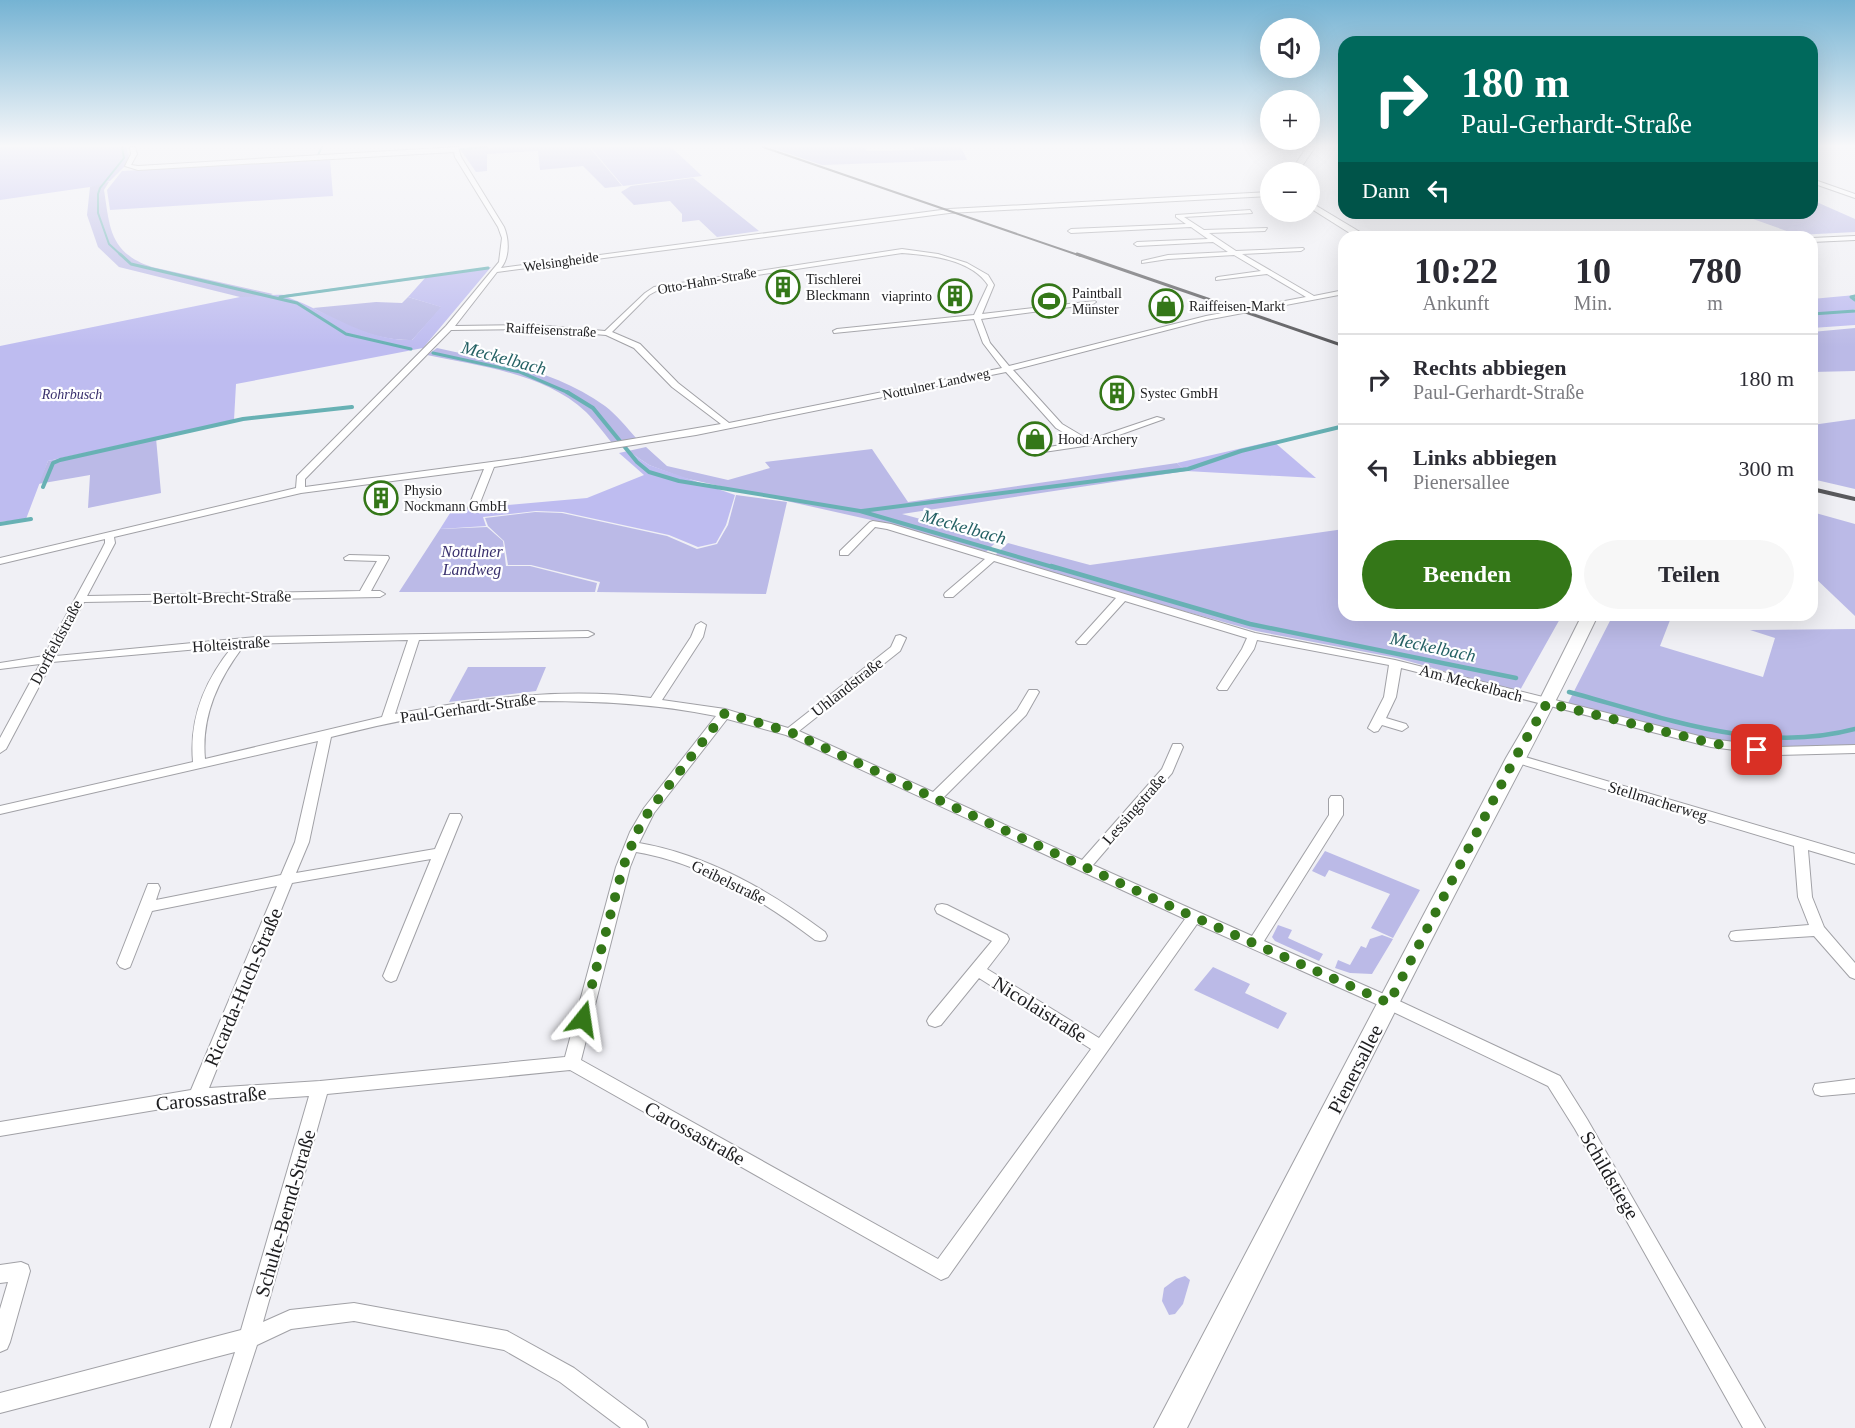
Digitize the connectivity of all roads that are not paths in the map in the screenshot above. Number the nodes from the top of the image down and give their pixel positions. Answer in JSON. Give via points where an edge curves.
{"nodes":[{"id":1,"x":492,"y":214,"type":"edge"},
{"id":2,"x":929,"y":214,"type":"edge"},
{"id":3,"x":1220,"y":214,"type":"edge"},
{"id":4,"x":1324,"y":214,"type":"edge"},
{"id":5,"x":1192,"y":225,"type":"junction"},
{"id":6,"x":1265,"y":229,"type":"dead end"},
{"id":7,"x":1071,"y":231,"type":"dead end"},
{"id":8,"x":1352,"y":231,"type":"edge"},
{"id":9,"x":1202,"y":232,"type":"junction"},
{"id":10,"x":1855,"y":238,"type":"edge"},
{"id":11,"x":1215,"y":240,"type":"junction"},
{"id":12,"x":1818,"y":240,"type":"edge"},
{"id":13,"x":1137,"y":244,"type":"dead end"},
{"id":14,"x":1301,"y":249,"type":"dead end"},
{"id":15,"x":1233,"y":252,"type":"junction"},
{"id":16,"x":1144,"y":262,"type":"dead end"},
{"id":17,"x":497,"y":270,"type":"junction"},
{"id":18,"x":1268,"y":272,"type":"junction"},
{"id":19,"x":1218,"y":279,"type":"dead end"},
{"id":20,"x":1338,"y":293,"type":"edge"},
{"id":21,"x":1311,"y":297,"type":"junction"},
{"id":22,"x":1093,"y":302,"type":"dead end"},
{"id":23,"x":977,"y":317,"type":"junction"},
{"id":24,"x":449,"y":328,"type":"junction"},
{"id":25,"x":837,"y":331,"type":"dead end"},
{"id":26,"x":607,"y":333,"type":"junction"},
{"id":27,"x":1008,"y":369,"type":"junction"},
{"id":28,"x":1160,"y":419,"type":"dead end"},
{"id":29,"x":728,"y":426,"type":"junction"},
{"id":30,"x":1088,"y":443,"type":"junction"},
{"id":31,"x":1040,"y":451,"type":"dead end"},
{"id":32,"x":490,"y":465,"type":"junction"},
{"id":33,"x":301,"y":490,"type":"junction"},
{"id":34,"x":473,"y":508,"type":"dead end"},
{"id":35,"x":109,"y":535,"type":"junction"},
{"id":36,"x":844,"y":553,"type":"dead end"},
{"id":37,"x":349,"y":558,"type":"dead end"},
{"id":38,"x":992,"y":558,"type":"junction"},
{"id":39,"x":0,"y":561,"type":"edge"},
{"id":40,"x":364,"y":594,"type":"junction"},
{"id":41,"x":380,"y":594,"type":"dead end"},
{"id":42,"x":949,"y":595,"type":"dead end"},
{"id":43,"x":1122,"y":598,"type":"junction"},
{"id":44,"x":79,"y":599,"type":"junction"},
{"id":45,"x":1587,"y":621,"type":"edge"},
{"id":46,"x":701,"y":625,"type":"dead end"},
{"id":47,"x":588,"y":634,"type":"dead end"},
{"id":48,"x":1253,"y":636,"type":"junction"},
{"id":49,"x":415,"y":637,"type":"junction"},
{"id":50,"x":900,"y":638,"type":"dead end"},
{"id":51,"x":242,"y":641,"type":"junction"},
{"id":52,"x":1082,"y":642,"type":"dead end"},
{"id":53,"x":48,"y":659,"type":"junction"},
{"id":54,"x":1395,"y":663,"type":"junction"},
{"id":55,"x":0,"y":666,"type":"edge"},
{"id":56,"x":1222,"y":688,"type":"dead end"},
{"id":57,"x":1033,"y":692,"type":"dead end"},
{"id":58,"x":655,"y":701,"type":"junction"},
{"id":59,"x":1547,"y":703,"type":"junction"},
{"id":60,"x":725,"y":713,"type":"junction"},
{"id":61,"x":387,"y":719,"type":"junction"},
{"id":62,"x":1402,"y":727,"type":"dead end"},
{"id":63,"x":790,"y":732,"type":"junction"},
{"id":64,"x":325,"y":736,"type":"junction"},
{"id":65,"x":1177,"y":747,"type":"dead end"},
{"id":66,"x":0,"y":749,"type":"edge"},
{"id":67,"x":1855,"y":749,"type":"edge"},
{"id":68,"x":1515,"y":758,"type":"junction"},
{"id":69,"x":199,"y":764,"type":"junction"},
{"id":70,"x":935,"y":798,"type":"junction"},
{"id":71,"x":1336,"y":799,"type":"dead end"},
{"id":72,"x":0,"y":810,"type":"edge"},
{"id":73,"x":455,"y":818,"type":"dead end"},
{"id":74,"x":1801,"y":843,"type":"junction"},
{"id":75,"x":631,"y":846,"type":"junction"},
{"id":76,"x":440,"y":853,"type":"junction"},
{"id":77,"x":1855,"y":859,"type":"edge"},
{"id":78,"x":1085,"y":866,"type":"junction"},
{"id":79,"x":288,"y":879,"type":"junction"},
{"id":80,"x":153,"y":888,"type":"dead end"},
{"id":81,"x":146,"y":907,"type":"junction"},
{"id":82,"x":942,"y":909,"type":"dead end"},
{"id":83,"x":1194,"y":917,"type":"junction"},
{"id":84,"x":1818,"y":930,"type":"junction"},
{"id":85,"x":820,"y":936,"type":"dead end"},
{"id":86,"x":1736,"y":936,"type":"dead end"},
{"id":87,"x":1255,"y":943,"type":"junction"},
{"id":88,"x":125,"y":963,"type":"dead end"},
{"id":89,"x":977,"y":970,"type":"junction"},
{"id":90,"x":1855,"y":973,"type":"edge"},
{"id":91,"x":391,"y":976,"type":"dead end"},
{"id":92,"x":1389,"y":1003,"type":"junction"},
{"id":93,"x":935,"y":1022,"type":"dead end"},
{"id":94,"x":1102,"y":1048,"type":"junction"},
{"id":95,"x":572,"y":1063,"type":"junction"},
{"id":96,"x":1855,"y":1086,"type":"edge"},
{"id":97,"x":320,"y":1089,"type":"junction"},
{"id":98,"x":1821,"y":1089,"type":"dead end"},
{"id":99,"x":197,"y":1096,"type":"junction"},
{"id":100,"x":0,"y":1129,"type":"edge"},
{"id":101,"x":0,"y":1274,"type":"edge"},
{"id":102,"x":249,"y":1338,"type":"junction"},
{"id":103,"x":0,"y":1342,"type":"edge"},
{"id":104,"x":0,"y":1403,"type":"edge"},
{"id":105,"x":220,"y":1428,"type":"edge"},
{"id":106,"x":638,"y":1428,"type":"edge"},
{"id":107,"x":1170,"y":1428,"type":"edge"},
{"id":108,"x":1755,"y":1428,"type":"edge"}],
"edges":[{"from":1,"to":17,"type":"street","name":"Welsingheide","via":[[505,238]]},
{"from":2,"to":17,"type":"street","name":"Welsingheide"},
{"from":3,"to":5,"type":"street","via":[[1178,216]]},
{"from":4,"to":8,"type":"main road"},
{"from":5,"to":7,"type":"street"},
{"from":5,"to":9,"type":"street"},
{"from":6,"to":9,"type":"street"},
{"from":9,"to":11,"type":"street"},
{"from":10,"to":12,"type":"street"},
{"from":11,"to":13,"type":"street"},
{"from":11,"to":15,"type":"street"},
{"from":14,"to":15,"type":"street"},
{"from":15,"to":16,"type":"street"},
{"from":15,"to":18,"type":"street"},
{"from":17,"to":24,"type":"street","name":"Welsingheide"},
{"from":18,"to":19,"type":"street"},
{"from":18,"to":21,"type":"street"},
{"from":20,"to":21,"type":"street","name":"Nottulner Landweg"},
{"from":21,"to":27,"type":"street","name":"Nottulner Landweg","via":[[1206,318]]},
{"from":22,"to":23,"type":"street"},
{"from":23,"to":25,"type":"street"},
{"from":23,"to":26,"type":"street","name":"Otto-Hahn-Straße","via":[[991,285],[989,278],[938,255],[902,251],[656,288]]},
{"from":23,"to":27,"type":"street","via":[[988,347]]},
{"from":24,"to":26,"type":"street","name":"Raiffeisenstraße","via":[[535,327]]},
{"from":24,"to":33,"type":"street","name":"Welsingheide","via":[[300,478]]},
{"from":26,"to":29,"type":"street","name":"Raiffeisenstraße","via":[[637,346],[675,385]]},
{"from":27,"to":29,"type":"street","name":"Nottulner Landweg"},
{"from":27,"to":30,"type":"street","via":[[1059,426]]},
{"from":28,"to":30,"type":"street"},
{"from":29,"to":32,"type":"street","name":"Nottulner Landweg"},
{"from":30,"to":31,"type":"street"},
{"from":32,"to":33,"type":"street","name":"Nottulner Landweg"},
{"from":32,"to":34,"type":"street"},
{"from":33,"to":35,"type":"street","name":"Nottulner Landweg"},
{"from":35,"to":39,"type":"street","name":"Nottulner Landweg"},
{"from":35,"to":44,"type":"street","name":"Dorffeldstraße","via":[[110,543]]},
{"from":36,"to":38,"type":"street","name":"Am Meckelbach","via":[[873,524],[972,549]]},
{"from":37,"to":40,"type":"street","via":[[384,558]]},
{"from":38,"to":42,"type":"street"},
{"from":38,"to":43,"type":"street","name":"Am Meckelbach"},
{"from":40,"to":41,"type":"street","name":"Bertolt-Brecht-Straße"},
{"from":40,"to":44,"type":"street","name":"Bertolt-Brecht-Straße"},
{"from":43,"to":48,"type":"street","name":"Am Meckelbach"},
{"from":43,"to":52,"type":"street"},
{"from":44,"to":53,"type":"street","name":"Dorffeldstraße"},
{"from":45,"to":59,"type":"main road","name":"Pienersallee"},
{"from":46,"to":58,"type":"street","via":[[698,637]]},
{"from":47,"to":49,"type":"street","name":"Holteistraße"},
{"from":48,"to":54,"type":"street","name":"Am Meckelbach"},
{"from":48,"to":56,"type":"street"},
{"from":49,"to":51,"type":"street","name":"Holteistraße"},
{"from":49,"to":61,"type":"street"},
{"from":50,"to":63,"type":"street","name":"Uhlandstraße","via":[[896,649]]},
{"from":51,"to":53,"type":"street","name":"Holteistraße"},
{"from":51,"to":69,"type":"street","via":[[217,675],[199,717]]},
{"from":53,"to":55,"type":"street","name":"Holteistraße"},
{"from":53,"to":66,"type":"street","name":"Dorffeldstraße"},
{"from":54,"to":59,"type":"street","name":"Am Meckelbach"},
{"from":54,"to":62,"type":"street","name":"Am Meckelbach","via":[[1396,682],[1376,724]]},
{"from":57,"to":70,"type":"street","via":[[1022,712]]},
{"from":58,"to":60,"type":"street","name":"Paul-Gerhardt-Straße"},
{"from":58,"to":61,"type":"street","name":"Paul-Gerhardt-Straße","via":[[596,697],[511,699]]},
{"from":59,"to":67,"type":"street","name":"Am Meckelbach","via":[[1740,748]]},
{"from":59,"to":68,"type":"main road","name":"Pienersallee"},
{"from":60,"to":63,"type":"street","name":"Paul-Gerhardt-Straße"},
{"from":60,"to":75,"type":"street","via":[[649,811]]},
{"from":61,"to":64,"type":"street","name":"Paul-Gerhardt-Straße"},
{"from":63,"to":70,"type":"street","name":"Paul-Gerhardt-Straße"},
{"from":64,"to":69,"type":"street","name":"Paul-Gerhardt-Straße"},
{"from":64,"to":79,"type":"street","name":"Ricarda-Huch-Straße","via":[[302,842]]},
{"from":65,"to":78,"type":"street","name":"Lessingstraße","via":[[1168,770]]},
{"from":68,"to":74,"type":"street","name":"Stellmacherweg"},
{"from":68,"to":92,"type":"main road","name":"Pienersallee"},
{"from":69,"to":72,"type":"street","name":"Paul-Gerhardt-Straße"},
{"from":70,"to":78,"type":"street","name":"Paul-Gerhardt-Straße"},
{"from":71,"to":87,"type":"street","via":[[1336,815]]},
{"from":73,"to":76,"type":"street"},
{"from":74,"to":77,"type":"street","name":"Stellmacherweg"},
{"from":74,"to":84,"type":"street","via":[[1805,897]]},
{"from":75,"to":85,"type":"street","name":"Geibelstraße","via":[[657,849],[713,872],[795,916]]},
{"from":75,"to":95,"type":"street"},
{"from":76,"to":79,"type":"street","name":"Ricarda-Huch-Straße"},
{"from":76,"to":91,"type":"street"},
{"from":78,"to":83,"type":"street","name":"Paul-Gerhardt-Straße"},
{"from":79,"to":81,"type":"street","name":"Ricarda-Huch-Straße"},
{"from":79,"to":99,"type":"street","name":"Ricarda-Huch-Straße"},
{"from":80,"to":81,"type":"street"},
{"from":81,"to":88,"type":"street"},
{"from":82,"to":89,"type":"street","name":"Nicolaistraße","via":[[1002,939]]},
{"from":83,"to":87,"type":"street","name":"Paul-Gerhardt-Straße"},
{"from":83,"to":94,"type":"street","name":"Carossastraße"},
{"from":84,"to":86,"type":"street"},
{"from":84,"to":90,"type":"street"},
{"from":87,"to":92,"type":"street","name":"Paul-Gerhardt-Straße"},
{"from":89,"to":93,"type":"street","name":"Nicolaistraße"},
{"from":89,"to":94,"type":"street","name":"Nicolaistraße"},
{"from":92,"to":107,"type":"main road","name":"Pienersallee"},
{"from":92,"to":108,"type":"street","name":"Schildstiege","via":[[1554,1081]]},
{"from":94,"to":95,"type":"street","name":"Carossastraße","via":[[941,1271]]},
{"from":95,"to":97,"type":"street","name":"Carossastraße"},
{"from":96,"to":98,"type":"street"},
{"from":97,"to":99,"type":"street","name":"Carossastraße"},
{"from":97,"to":102,"type":"street","name":"Schulte-Bernd-Straße"},
{"from":99,"to":100,"type":"street","name":"Carossastraße"},
{"from":101,"to":103,"type":"street","via":[[21,1271]]},
{"from":102,"to":104,"type":"street"},
{"from":102,"to":105,"type":"street","name":"Schulte-Bernd-Straße"},
{"from":102,"to":106,"type":"street","via":[[290,1320],[354,1312],[507,1341],[567,1375]]}]}
